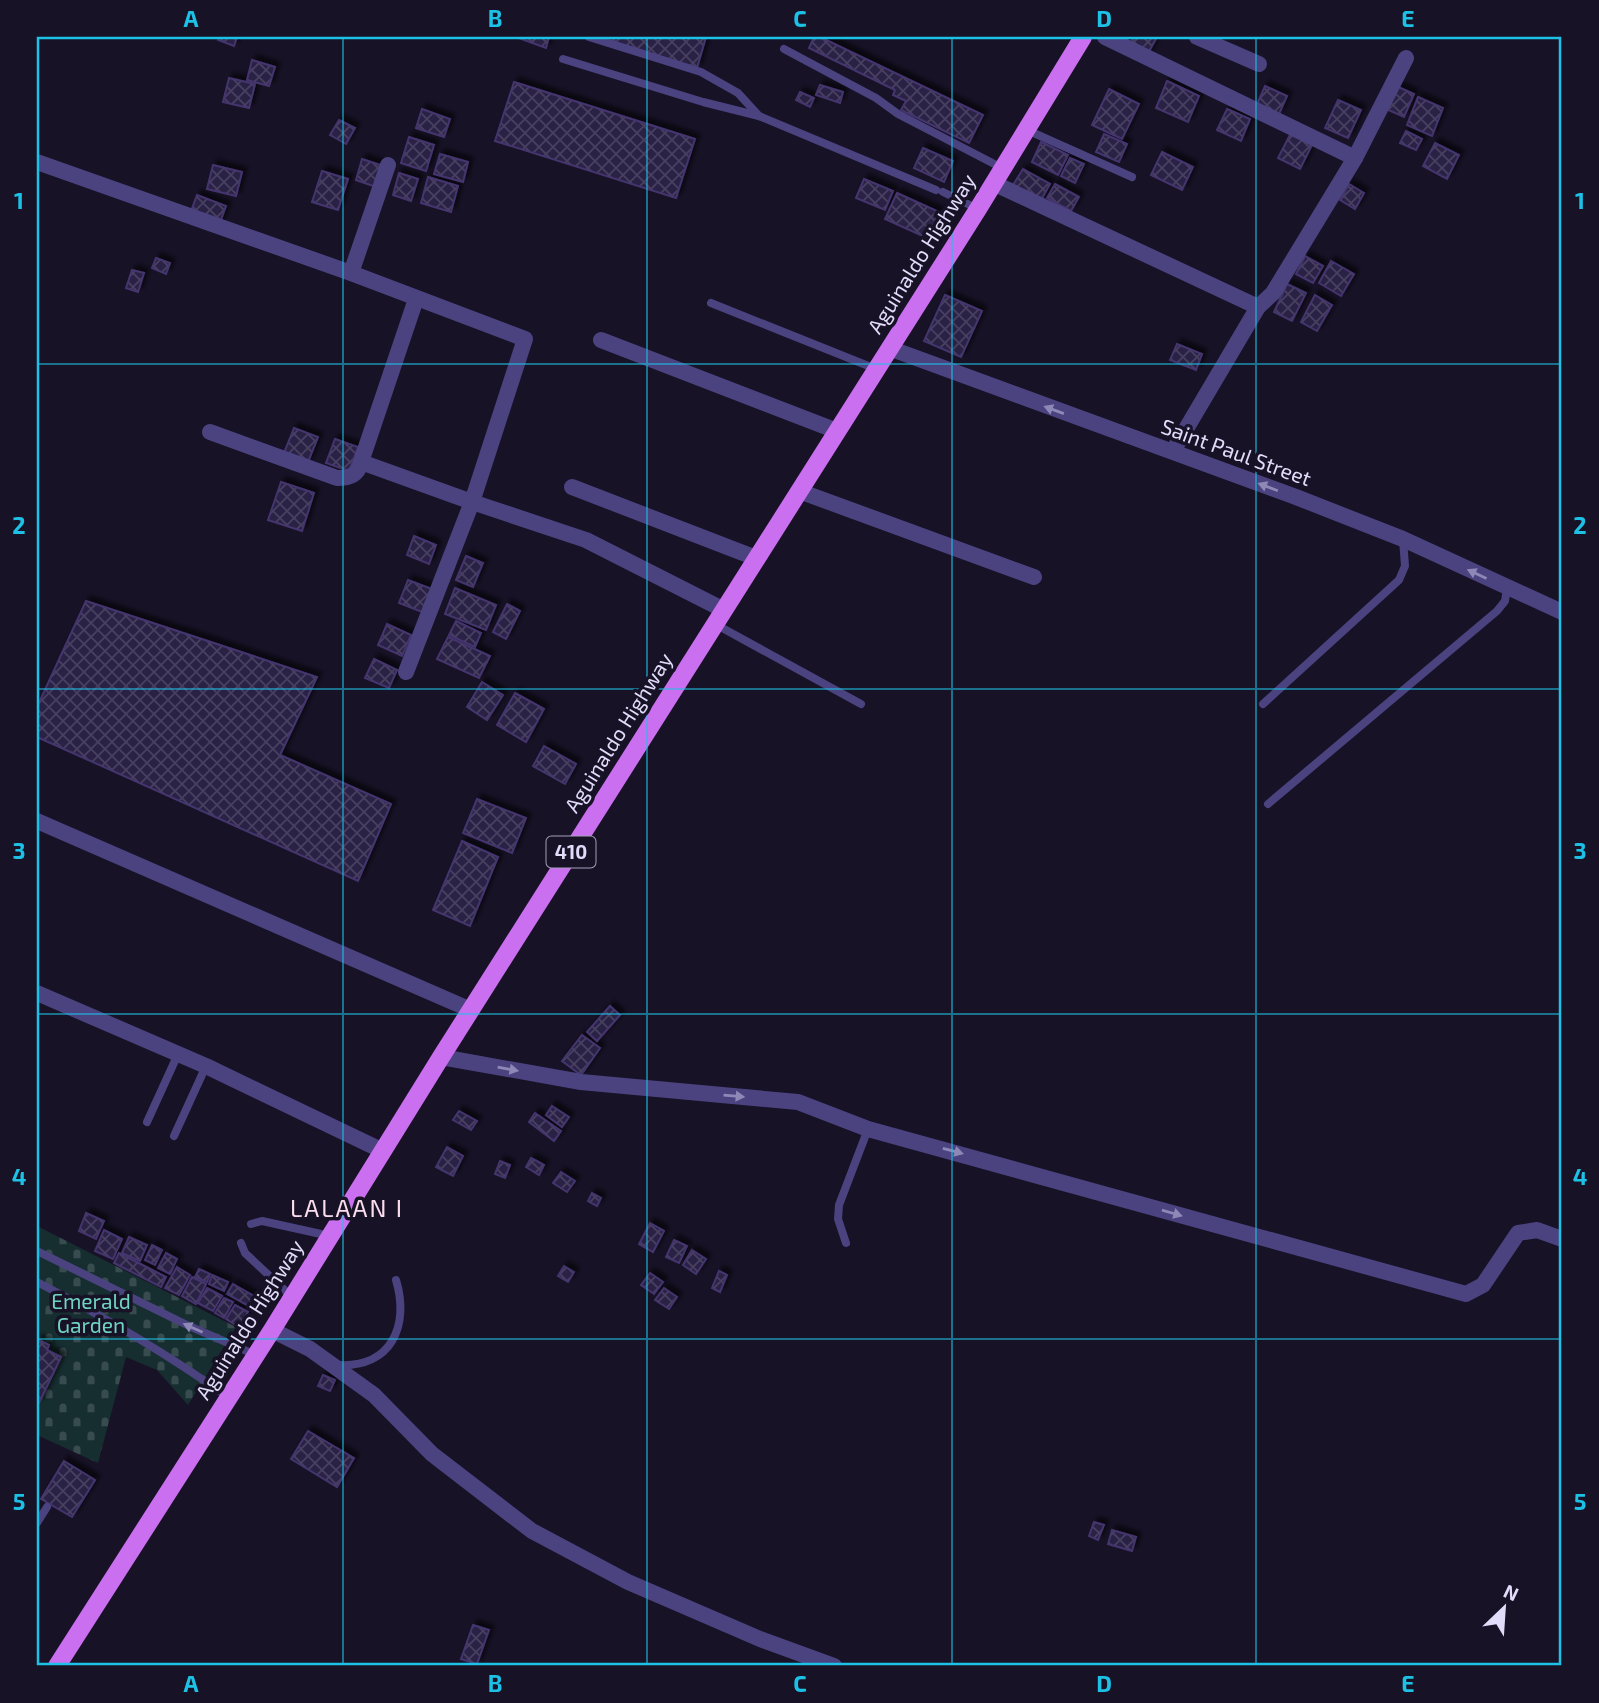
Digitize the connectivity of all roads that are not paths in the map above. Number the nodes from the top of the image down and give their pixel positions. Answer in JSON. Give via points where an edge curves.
{"nodes":[{"id":1,"x":589,"y":37,"type":"edge"},
{"id":2,"x":1083,"y":37,"type":"edge"},
{"id":3,"x":1105,"y":37,"type":"edge"},
{"id":4,"x":1197,"y":37,"type":"edge"},
{"id":5,"x":784,"y":49,"type":"dead end"},
{"id":6,"x":1406,"y":58,"type":"dead end"},
{"id":7,"x":563,"y":59,"type":"dead end"},
{"id":8,"x":1259,"y":64,"type":"dead end"},
{"id":9,"x":759,"y":116,"type":"junction"},
{"id":10,"x":1027,"y":130,"type":"junction"},
{"id":11,"x":1355,"y":158,"type":"junction"},
{"id":12,"x":37,"y":162,"type":"edge"},
{"id":13,"x":388,"y":165,"type":"dead end"},
{"id":14,"x":998,"y":175,"type":"junction"},
{"id":15,"x":1132,"y":177,"type":"dead end"},
{"id":16,"x":978,"y":209,"type":"junction"},
{"id":17,"x":351,"y":272,"type":"junction"},
{"id":18,"x":416,"y":299,"type":"junction"},
{"id":19,"x":711,"y":303,"type":"dead end"},
{"id":20,"x":1258,"y":307,"type":"junction"},
{"id":21,"x":601,"y":340,"type":"dead end"},
{"id":22,"x":889,"y":348,"type":"junction"},
{"id":23,"x":876,"y":369,"type":"junction"},
{"id":24,"x":837,"y":431,"type":"junction"},
{"id":25,"x":210,"y":432,"type":"dead end"},
{"id":26,"x":1172,"y":451,"type":"junction"},
{"id":27,"x":360,"y":462,"type":"junction"},
{"id":28,"x":572,"y":487,"type":"dead end"},
{"id":29,"x":799,"y":491,"type":"junction"},
{"id":30,"x":472,"y":502,"type":"junction"},
{"id":31,"x":1403,"y":539,"type":"junction"},
{"id":32,"x":756,"y":558,"type":"junction"},
{"id":33,"x":1034,"y":577,"type":"dead end"},
{"id":34,"x":1507,"y":588,"type":"junction"},
{"id":35,"x":1562,"y":612,"type":"edge"},
{"id":36,"x":720,"y":617,"type":"junction"},
{"id":37,"x":406,"y":672,"type":"dead end"},
{"id":38,"x":861,"y":704,"type":"dead end"},
{"id":39,"x":1263,"y":704,"type":"dead end"},
{"id":40,"x":1268,"y":804,"type":"dead end"},
{"id":41,"x":37,"y":821,"type":"edge"},
{"id":42,"x":37,"y":993,"type":"edge"},
{"id":43,"x":471,"y":1010,"type":"junction"},
{"id":44,"x":177,"y":1054,"type":"junction"},
{"id":45,"x":440,"y":1057,"type":"junction"},
{"id":46,"x":205,"y":1066,"type":"junction"},
{"id":47,"x":147,"y":1122,"type":"dead end"},
{"id":48,"x":868,"y":1129,"type":"junction"},
{"id":49,"x":174,"y":1136,"type":"dead end"},
{"id":50,"x":383,"y":1151,"type":"junction"},
{"id":51,"x":251,"y":1224,"type":"dead end"},
{"id":52,"x":330,"y":1236,"type":"junction"},
{"id":53,"x":1562,"y":1239,"type":"edge"},
{"id":54,"x":242,"y":1242,"type":"dead end"},
{"id":55,"x":846,"y":1243,"type":"dead end"},
{"id":56,"x":37,"y":1251,"type":"edge"},
{"id":57,"x":396,"y":1280,"type":"dead end"},
{"id":58,"x":37,"y":1282,"type":"edge"},
{"id":59,"x":292,"y":1297,"type":"junction"},
{"id":60,"x":272,"y":1330,"type":"junction"},
{"id":61,"x":256,"y":1355,"type":"junction"},
{"id":62,"x":332,"y":1365,"type":"junction"},
{"id":63,"x":228,"y":1397,"type":"junction"},
{"id":64,"x":47,"y":1507,"type":"dead end"},
{"id":65,"x":37,"y":1523,"type":"edge"},
{"id":66,"x":57,"y":1666,"type":"edge"},
{"id":67,"x":834,"y":1666,"type":"edge"}],
"edges":[{"from":1,"to":9,"type":"lane","via":[[701,72],[738,93]]},
{"from":2,"to":10,"type":"main road","name":"Aguinaldo Highway","number":"410"},
{"from":3,"to":11,"type":"street"},
{"from":4,"to":8,"type":"street"},
{"from":5,"to":14,"type":"lane","via":[[876,98]]},
{"from":6,"to":11,"type":"street"},
{"from":7,"to":9,"type":"lane"},
{"from":9,"to":16,"type":"lane"},
{"from":10,"to":14,"type":"main road","name":"Aguinaldo Highway","number":"410"},
{"from":10,"to":15,"type":"lane"},
{"from":11,"to":20,"type":"street","via":[[1273,293]]},
{"from":12,"to":17,"type":"street"},
{"from":13,"to":17,"type":"street"},
{"from":14,"to":16,"type":"main road","name":"Aguinaldo Highway","number":"410"},
{"from":14,"to":20,"type":"street"},
{"from":16,"to":22,"type":"main road","name":"Aguinaldo Highway","number":"410"},
{"from":17,"to":18,"type":"street"},
{"from":18,"to":27,"type":"street"},
{"from":18,"to":30,"type":"street","via":[[525,339]]},
{"from":19,"to":23,"type":"lane"},
{"from":20,"to":26,"type":"street"},
{"from":21,"to":24,"type":"street"},
{"from":22,"to":23,"type":"main road","name":"Aguinaldo Highway","number":"410"},
{"from":26,"to":22,"type":"street","name":"Saint Paul Street","one_way":true},
{"from":23,"to":24,"type":"main road","name":"Aguinaldo Highway","number":"410"},
{"from":24,"to":29,"type":"main road","name":"Aguinaldo Highway","number":"410"},
{"from":25,"to":27,"type":"street","via":[[337,478],[352,476]]},
{"from":31,"to":26,"type":"street","name":"Saint Paul Street","one_way":true},
{"from":27,"to":30,"type":"street"},
{"from":28,"to":32,"type":"street"},
{"from":29,"to":32,"type":"main road","name":"Aguinaldo Highway","number":"410"},
{"from":29,"to":33,"type":"street"},
{"from":30,"to":36,"type":"street","via":[[586,540]]},
{"from":30,"to":37,"type":"street"},
{"from":34,"to":31,"type":"street","name":"Saint Paul Street","one_way":true},
{"from":31,"to":39,"type":"lane","via":[[1405,566],[1399,580]]},
{"from":32,"to":36,"type":"main road","name":"Aguinaldo Highway","number":"410"},
{"from":34,"to":35,"type":"street","name":"Saint Paul Street"},
{"from":34,"to":40,"type":"lane","via":[[1497,611]]},
{"from":36,"to":38,"type":"lane"},
{"from":36,"to":43,"type":"main road","name":"Aguinaldo Highway","number":"410"},
{"from":41,"to":43,"type":"street"},
{"from":42,"to":44,"type":"street"},
{"from":43,"to":45,"type":"main road","name":"Aguinaldo Highway","number":"410"},
{"from":44,"to":46,"type":"street"},
{"from":44,"to":47,"type":"lane"},
{"from":45,"to":48,"type":"street","one_way":true,"via":[[581,1082],[798,1101]]},
{"from":45,"to":50,"type":"main road","name":"Aguinaldo Highway","number":"410"},
{"from":46,"to":49,"type":"lane"},
{"from":46,"to":50,"type":"street"},
{"from":48,"to":53,"type":"street","one_way":true,"via":[[1466,1294],[1483,1285],[1518,1233],[1537,1230]]},
{"from":48,"to":55,"type":"lane","via":[[839,1205],[838,1219]]},
{"from":50,"to":52,"type":"main road","name":"Aguinaldo Highway","number":"410"},
{"from":51,"to":52,"type":"lane","via":[[262,1220]]},
{"from":52,"to":59,"type":"main road","name":"Aguinaldo Highway","number":"410"},
{"from":54,"to":59,"type":"lane","via":[[245,1254]]},
{"from":61,"to":56,"type":"lane","one_way":true},
{"from":57,"to":62,"type":"lane","via":[[401,1314],[390,1346],[363,1365]]},
{"from":58,"to":63,"type":"lane","via":[[173,1358]]},
{"from":59,"to":60,"type":"main road","name":"Aguinaldo Highway","number":"410"},
{"from":60,"to":61,"type":"main road","name":"Aguinaldo Highway","number":"410"},
{"from":60,"to":62,"type":"street"},
{"from":61,"to":63,"type":"main road","name":"Aguinaldo Highway","number":"410"},
{"from":62,"to":67,"type":"street","via":[[374,1395],[432,1454],[532,1531],[628,1583]]},
{"from":63,"to":66,"type":"main road","name":"Aguinaldo Highway","number":"410"},
{"from":64,"to":65,"type":"lane"}]}
